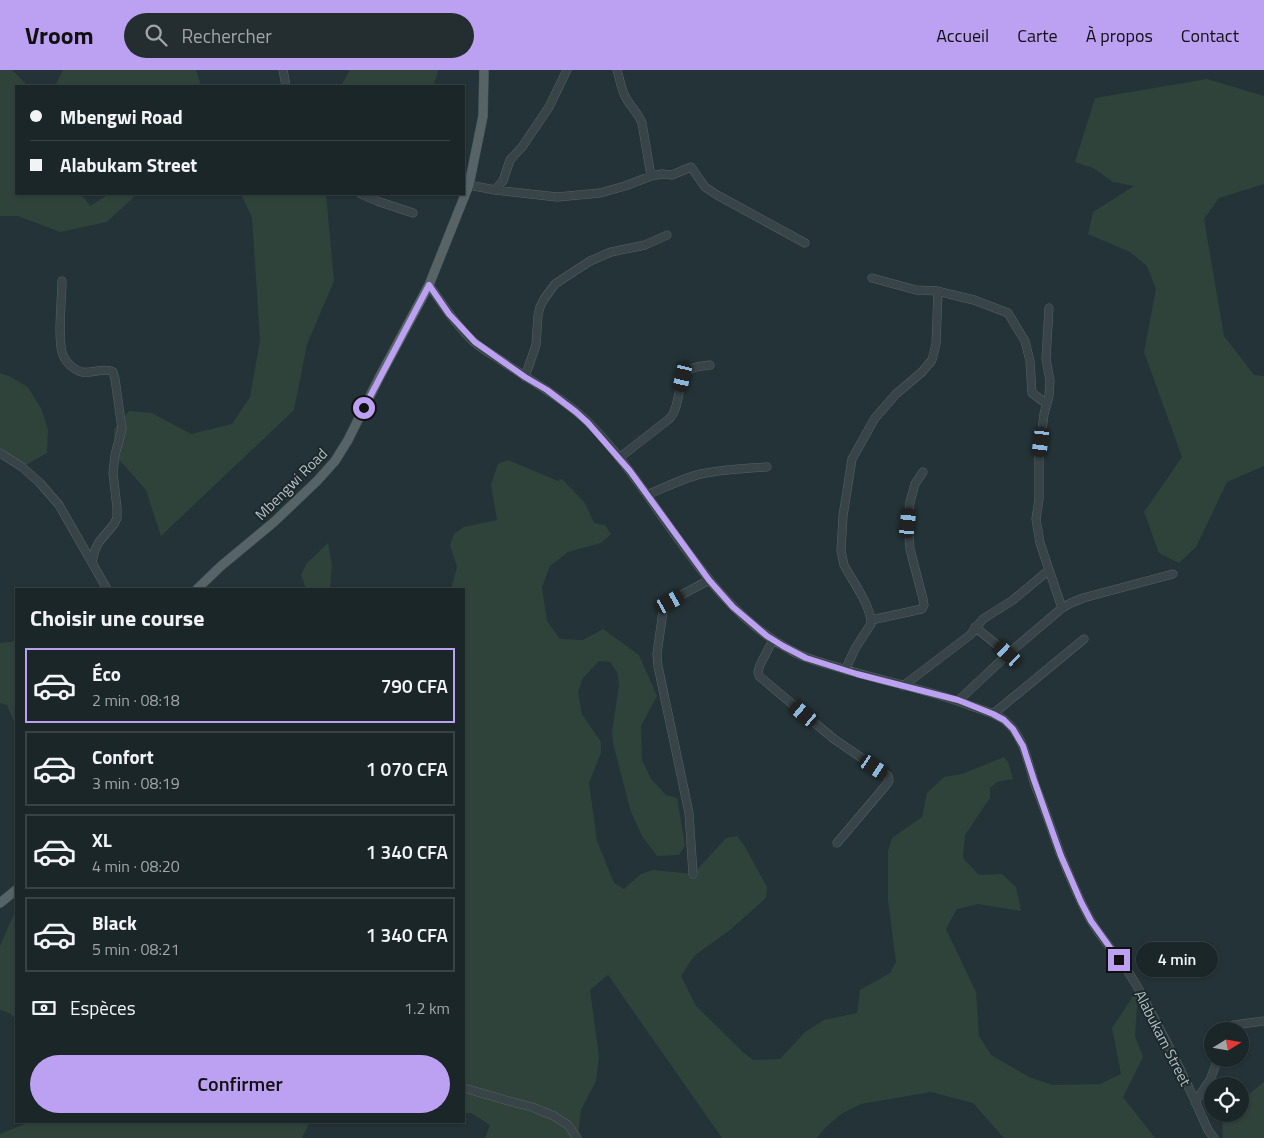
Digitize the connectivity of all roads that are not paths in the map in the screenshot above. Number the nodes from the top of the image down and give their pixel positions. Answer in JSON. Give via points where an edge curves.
{"nodes":[{"id":1,"x":283,"y":70,"type":"edge"},
{"id":2,"x":484,"y":70,"type":"edge"},
{"id":3,"x":567,"y":70,"type":"edge"},
{"id":4,"x":617,"y":70,"type":"edge"},
{"id":5,"x":286,"y":85,"type":"edge"},
{"id":6,"x":651,"y":176,"type":"junction"},
{"id":7,"x":468,"y":185,"type":"junction"},
{"id":8,"x":495,"y":190,"type":"junction"},
{"id":9,"x":465,"y":193,"type":"edge"},
{"id":10,"x":363,"y":195,"type":"edge"},
{"id":11,"x":464,"y":195,"type":"edge"},
{"id":12,"x":413,"y":213,"type":"dead end"},
{"id":13,"x":667,"y":236,"type":"dead end"},
{"id":14,"x":805,"y":243,"type":"dead end"},
{"id":15,"x":872,"y":278,"type":"dead end"},
{"id":16,"x":62,"y":281,"type":"dead end"},
{"id":17,"x":429,"y":285,"type":"junction"},
{"id":18,"x":938,"y":291,"type":"junction"},
{"id":19,"x":1049,"y":308,"type":"dead end"},
{"id":20,"x":710,"y":365,"type":"dead end"},
{"id":21,"x":525,"y":377,"type":"junction"},
{"id":22,"x":1047,"y":404,"type":"junction"},
{"id":23,"x":0,"y":453,"type":"edge"},
{"id":24,"x":619,"y":458,"type":"junction"},
{"id":25,"x":767,"y":467,"type":"dead end"},
{"id":26,"x":923,"y":472,"type":"dead end"},
{"id":27,"x":647,"y":495,"type":"junction"},
{"id":28,"x":92,"y":562,"type":"junction"},
{"id":29,"x":1049,"y":570,"type":"junction"},
{"id":30,"x":1173,"y":574,"type":"dead end"},
{"id":31,"x":709,"y":580,"type":"junction"},
{"id":32,"x":106,"y":588,"type":"edge"},
{"id":33,"x":198,"y":588,"type":"edge"},
{"id":34,"x":1062,"y":608,"type":"junction"},
{"id":35,"x":871,"y":620,"type":"junction"},
{"id":36,"x":975,"y":627,"type":"junction"},
{"id":37,"x":1084,"y":639,"type":"dead end"},
{"id":38,"x":773,"y":640,"type":"junction"},
{"id":39,"x":1008,"y":654,"type":"junction"},
{"id":40,"x":845,"y":670,"type":"junction"},
{"id":41,"x":903,"y":686,"type":"junction"},
{"id":42,"x":958,"y":700,"type":"junction"},
{"id":43,"x":993,"y":714,"type":"junction"},
{"id":44,"x":837,"y":843,"type":"dead end"},
{"id":45,"x":693,"y":874,"type":"dead end"},
{"id":46,"x":15,"y":891,"type":"edge"},
{"id":47,"x":0,"y":903,"type":"edge"},
{"id":48,"x":1264,"y":1021,"type":"edge"},
{"id":49,"x":1249,"y":1023,"type":"edge"},
{"id":50,"x":1215,"y":1068,"type":"edge"},
{"id":51,"x":465,"y":1088,"type":"edge"},
{"id":52,"x":1195,"y":1102,"type":"junction"},
{"id":53,"x":577,"y":1138,"type":"edge"},
{"id":54,"x":1214,"y":1138,"type":"edge"}],
"edges":[{"from":1,"to":5,"type":"street"},
{"from":2,"to":7,"type":"main road","name":"Mbengwi Road","via":[[483,116]]},
{"from":3,"to":8,"type":"street","via":[[549,106],[510,160],[503,181]]},
{"from":4,"to":6,"type":"street","via":[[623,92],[642,123]]},
{"from":6,"to":8,"type":"street","via":[[600,193],[557,197]]},
{"from":6,"to":14,"type":"street","via":[[672,175],[691,167],[705,187]]},
{"from":7,"to":8,"type":"street"},
{"from":7,"to":9,"type":"main road","name":"Mbengwi Road"},
{"from":10,"to":12,"type":"street"},
{"from":11,"to":17,"type":"main road","name":"Mbengwi Road"},
{"from":13,"to":21,"type":"street","via":[[590,261],[555,284],[540,307],[536,345]]},
{"from":15,"to":18,"type":"street","via":[[916,290]]},
{"from":16,"to":28,"type":"street","via":[[62,355],[72,368],[83,372],[113,372],[122,429],[113,474],[117,518],[99,542]]},
{"from":17,"to":21,"type":"street","name":"Alabukam Street","via":[[449,314],[475,342]]},
{"from":17,"to":33,"type":"main road","name":"Mbengwi Road","via":[[335,461],[274,522]]},
{"from":18,"to":22,"type":"street","via":[[1008,313],[1025,341],[1032,393]]},
{"from":18,"to":35,"type":"street","via":[[936,344],[932,360],[874,418],[852,459],[841,551],[844,565],[864,599]]},
{"from":19,"to":22,"type":"street","via":[[1046,359],[1050,381]]},
{"from":20,"to":24,"type":"street","via":[[686,371],[673,414]]},
{"from":21,"to":24,"type":"street","name":"Alabukam Street","via":[[576,412]]},
{"from":22,"to":29,"type":"street","via":[[1039,456],[1036,519]]},
{"from":23,"to":28,"type":"street","via":[[28,472],[59,505]]},
{"from":24,"to":27,"type":"street","name":"Alabukam Street"},
{"from":25,"to":27,"type":"street","via":[[701,474]]},
{"from":26,"to":35,"type":"street","via":[[915,484],[908,523],[910,549],[924,605],[922,609]]},
{"from":27,"to":31,"type":"street","name":"Alabukam Street"},
{"from":28,"to":32,"type":"street"},
{"from":29,"to":34,"type":"street"},
{"from":29,"to":36,"type":"street"},
{"from":30,"to":34,"type":"street","via":[[1083,598]]},
{"from":31,"to":38,"type":"street","name":"Alabukam Street","via":[[733,607]]},
{"from":31,"to":45,"type":"street","via":[[665,607],[657,654],[689,813]]},
{"from":34,"to":39,"type":"street"},
{"from":35,"to":40,"type":"street"},
{"from":36,"to":39,"type":"street"},
{"from":36,"to":41,"type":"street","via":[[970,635]]},
{"from":37,"to":43,"type":"street"},
{"from":38,"to":40,"type":"street","name":"Alabukam Street","via":[[806,658]]},
{"from":38,"to":44,"type":"street","via":[[760,666],[759,676],[834,739],[888,776],[889,780]]},
{"from":39,"to":42,"type":"street"},
{"from":40,"to":41,"type":"street","name":"Alabukam Street"},
{"from":41,"to":42,"type":"street","name":"Alabukam Street"},
{"from":42,"to":43,"type":"street","name":"Alabukam Street"},
{"from":43,"to":52,"type":"street","name":"Alabukam Street","via":[[1013,729],[1023,746],[1061,856],[1081,902],[1131,976],[1174,1055]]},
{"from":46,"to":47,"type":"main road"},
{"from":48,"to":49,"type":"street"},
{"from":50,"to":52,"type":"street"},
{"from":51,"to":53,"type":"street","via":[[554,1116],[568,1125]]},
{"from":52,"to":54,"type":"street","name":"Alabukam Street"}]}
